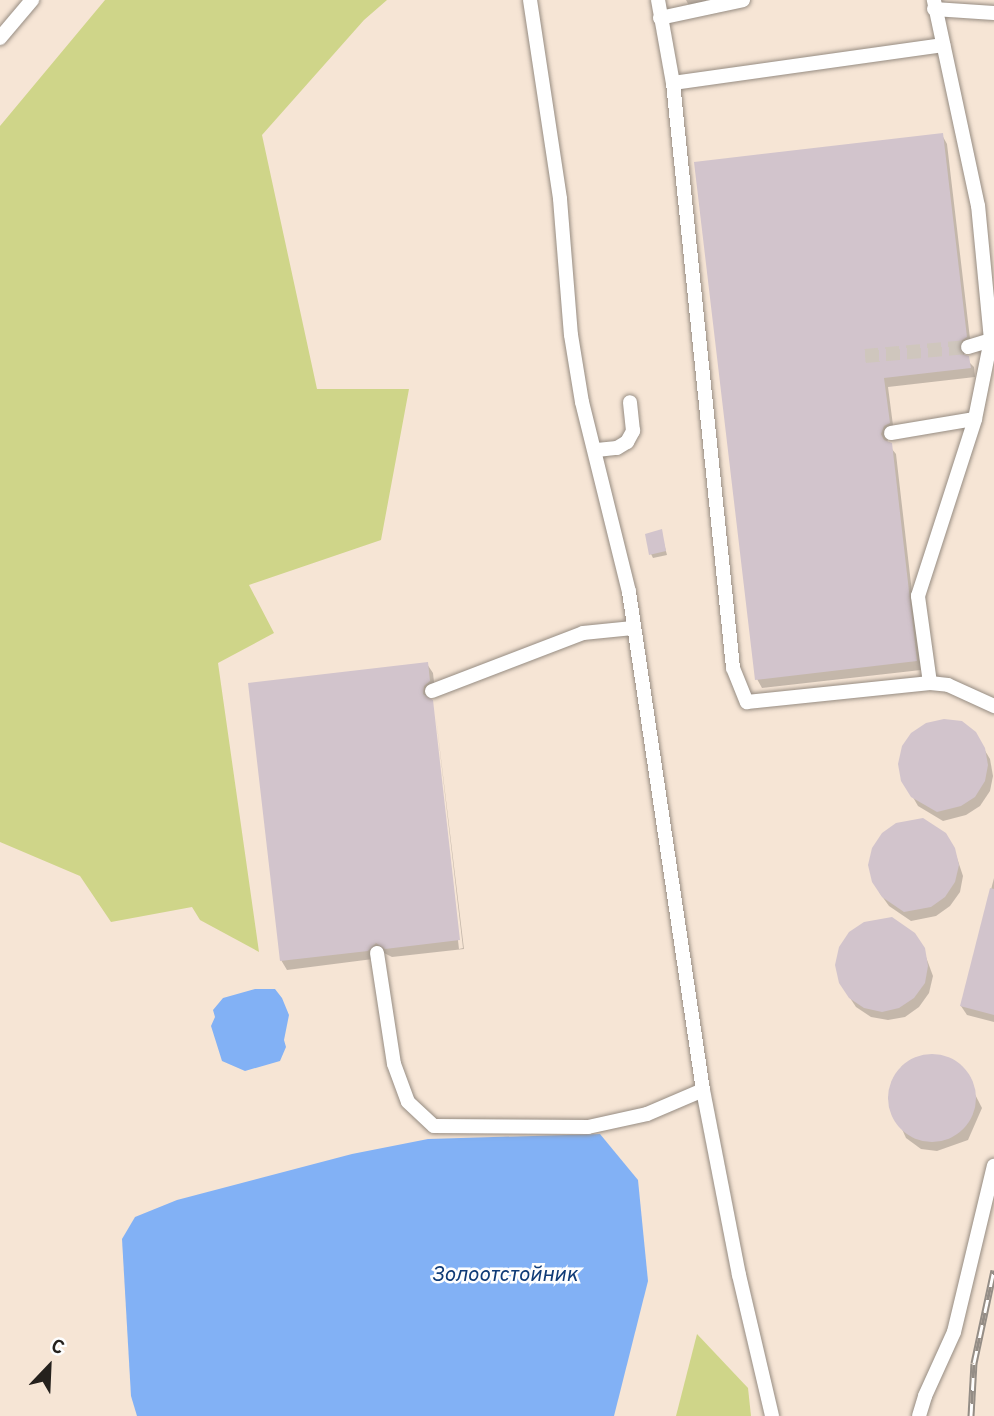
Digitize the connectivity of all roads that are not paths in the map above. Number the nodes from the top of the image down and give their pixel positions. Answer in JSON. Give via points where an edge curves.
{"nodes":[{"id":1,"x":32,"y":0,"type":"edge"},
{"id":2,"x":530,"y":0,"type":"edge"},
{"id":3,"x":658,"y":0,"type":"edge"},
{"id":4,"x":743,"y":0,"type":"edge"},
{"id":5,"x":934,"y":4,"type":"edge"},
{"id":6,"x":994,"y":13,"type":"edge"},
{"id":7,"x":660,"y":18,"type":"junction"},
{"id":8,"x":0,"y":37,"type":"edge"},
{"id":9,"x":943,"y":45,"type":"junction"},
{"id":10,"x":673,"y":83,"type":"junction"},
{"id":11,"x":991,"y":340,"type":"junction"},
{"id":12,"x":968,"y":347,"type":"tunnel mouth"},
{"id":13,"x":630,"y":402,"type":"dead end"},
{"id":14,"x":975,"y":419,"type":"junction"},
{"id":15,"x":891,"y":433,"type":"dead end"},
{"id":16,"x":597,"y":450,"type":"junction"},
{"id":17,"x":633,"y":628,"type":"junction"},
{"id":18,"x":930,"y":683,"type":"junction"},
{"id":19,"x":432,"y":691,"type":"dead end"},
{"id":20,"x":994,"y":706,"type":"edge"},
{"id":21,"x":377,"y":953,"type":"dead end"},
{"id":22,"x":704,"y":1090,"type":"junction"},
{"id":23,"x":994,"y":1166,"type":"edge"},
{"id":24,"x":772,"y":1416,"type":"edge"},
{"id":25,"x":918,"y":1416,"type":"edge"}],
"edges":[{"from":1,"to":8,"type":"lane"},
{"from":2,"to":16,"type":"lane","via":[[560,200],[571,335],[582,402]]},
{"from":3,"to":7,"type":"lane"},
{"from":4,"to":7,"type":"lane"},
{"from":5,"to":6,"type":"lane"},
{"from":5,"to":9,"type":"lane"},
{"from":7,"to":10,"type":"lane"},
{"from":9,"to":10,"type":"lane"},
{"from":9,"to":11,"type":"lane","via":[[978,206]]},
{"from":10,"to":18,"type":"lane","via":[[737,679],[747,702]]},
{"from":11,"to":12,"type":"lane"},
{"from":11,"to":14,"type":"lane"},
{"from":13,"to":16,"type":"lane","via":[[633,431],[627,442]]},
{"from":14,"to":15,"type":"lane"},
{"from":14,"to":18,"type":"lane","via":[[918,596]]},
{"from":16,"to":17,"type":"lane"},
{"from":17,"to":19,"type":"lane","via":[[583,633]]},
{"from":17,"to":22,"type":"lane"},
{"from":18,"to":20,"type":"lane","via":[[948,685]]},
{"from":21,"to":22,"type":"lane","via":[[394,1064],[408,1102],[433,1126],[589,1127],[646,1114]]},
{"from":22,"to":24,"type":"lane","via":[[739,1275]]},
{"from":23,"to":25,"type":"lane","via":[[954,1332]]}]}
